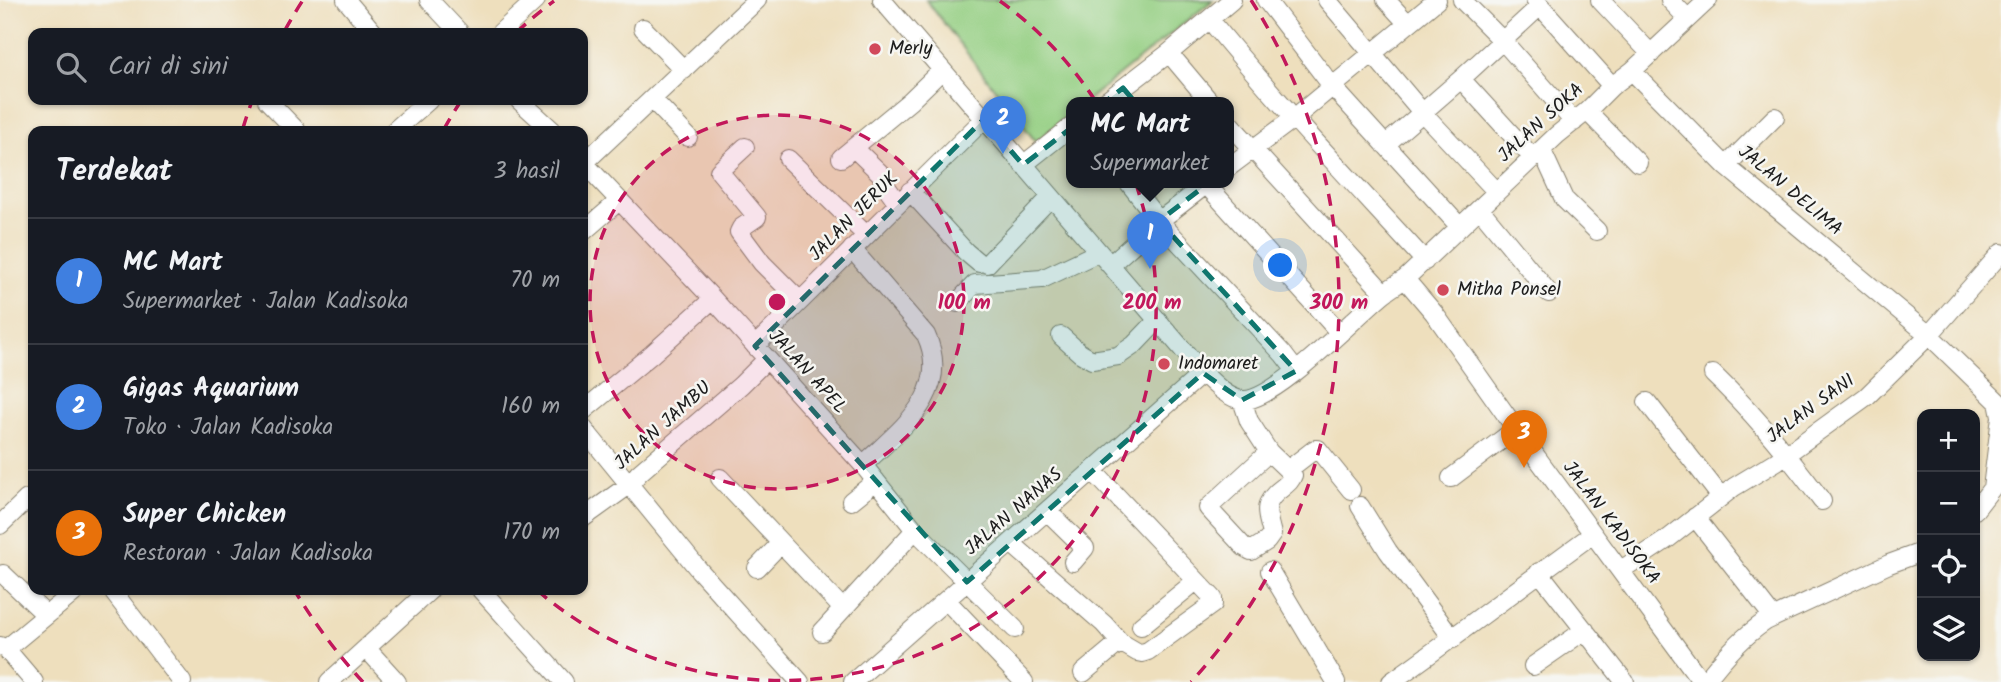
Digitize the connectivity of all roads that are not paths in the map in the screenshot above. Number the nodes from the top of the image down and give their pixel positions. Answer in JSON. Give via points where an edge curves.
{"nodes":[{"id":1,"x":346,"y":0,"type":"edge"},
{"id":2,"x":429,"y":0,"type":"edge"},
{"id":3,"x":757,"y":0,"type":"edge"},
{"id":4,"x":882,"y":0,"type":"edge"},
{"id":5,"x":1232,"y":0,"type":"edge"},
{"id":6,"x":1266,"y":0,"type":"edge"},
{"id":7,"x":1326,"y":0,"type":"edge"},
{"id":8,"x":1386,"y":0,"type":"edge"},
{"id":9,"x":1437,"y":0,"type":"edge"},
{"id":10,"x":1462,"y":0,"type":"edge"},
{"id":11,"x":1600,"y":0,"type":"edge"},
{"id":12,"x":1670,"y":0,"type":"edge"},
{"id":13,"x":1709,"y":0,"type":"edge"},
{"id":14,"x":528,"y":3,"type":"edge"},
{"id":15,"x":1537,"y":3,"type":"edge"},
{"id":16,"x":1687,"y":19,"type":"junction"},
{"id":17,"x":1210,"y":20,"type":"junction"},
{"id":18,"x":1408,"y":24,"type":"junction"},
{"id":19,"x":370,"y":28,"type":"edge"},
{"id":20,"x":455,"y":28,"type":"edge"},
{"id":21,"x":505,"y":28,"type":"edge"},
{"id":22,"x":643,"y":28,"type":"dead end"},
{"id":23,"x":1503,"y":41,"type":"junction"},
{"id":24,"x":1169,"y":53,"type":"junction"},
{"id":25,"x":1371,"y":53,"type":"junction"},
{"id":26,"x":1651,"y":54,"type":"junction"},
{"id":27,"x":684,"y":70,"type":"junction"},
{"id":28,"x":942,"y":70,"type":"junction"},
{"id":29,"x":1632,"y":71,"type":"junction"},
{"id":30,"x":1461,"y":79,"type":"junction"},
{"id":31,"x":1332,"y":86,"type":"junction"},
{"id":32,"x":1612,"y":86,"type":"junction"},
{"id":33,"x":1123,"y":89,"type":"junction"},
{"id":34,"x":1112,"y":97,"type":"edge"},
{"id":35,"x":1130,"y":97,"type":"edge"},
{"id":36,"x":1206,"y":97,"type":"edge"},
{"id":37,"x":652,"y":99,"type":"junction"},
{"id":38,"x":272,"y":105,"type":"edge"},
{"id":39,"x":423,"y":105,"type":"edge"},
{"id":40,"x":524,"y":105,"type":"edge"},
{"id":41,"x":1422,"y":112,"type":"junction"},
{"id":42,"x":1581,"y":117,"type":"junction"},
{"id":43,"x":1775,"y":117,"type":"dead end"},
{"id":44,"x":984,"y":119,"type":"junction"},
{"id":45,"x":1293,"y":120,"type":"junction"},
{"id":46,"x":292,"y":126,"type":"edge"},
{"id":47,"x":400,"y":126,"type":"edge"},
{"id":48,"x":548,"y":126,"type":"edge"},
{"id":49,"x":1234,"y":129,"type":"edge"},
{"id":50,"x":1066,"y":131,"type":"edge"},
{"id":51,"x":688,"y":137,"type":"dead end"},
{"id":52,"x":1385,"y":145,"type":"junction"},
{"id":53,"x":745,"y":147,"type":"dead end"},
{"id":54,"x":1251,"y":149,"type":"junction"},
{"id":55,"x":1538,"y":154,"type":"junction"},
{"id":56,"x":588,"y":158,"type":"edge"},
{"id":57,"x":788,"y":159,"type":"dead end"},
{"id":58,"x":1234,"y":163,"type":"edge"},
{"id":59,"x":1638,"y":163,"type":"dead end"},
{"id":60,"x":1023,"y":165,"type":"junction"},
{"id":61,"x":1726,"y":166,"type":"junction"},
{"id":62,"x":588,"y":168,"type":"edge"},
{"id":63,"x":1133,"y":188,"type":"edge"},
{"id":64,"x":1202,"y":188,"type":"edge"},
{"id":65,"x":1211,"y":188,"type":"edge"},
{"id":66,"x":1497,"y":192,"type":"junction"},
{"id":67,"x":904,"y":197,"type":"junction"},
{"id":68,"x":1051,"y":197,"type":"junction"},
{"id":69,"x":619,"y":201,"type":"junction"},
{"id":70,"x":1480,"y":209,"type":"junction"},
{"id":71,"x":1159,"y":221,"type":"junction"},
{"id":72,"x":1460,"y":227,"type":"junction"},
{"id":73,"x":588,"y":229,"type":"edge"},
{"id":74,"x":1597,"y":230,"type":"dead end"},
{"id":75,"x":866,"y":235,"type":"junction"},
{"id":76,"x":852,"y":249,"type":"junction"},
{"id":77,"x":2001,"y":253,"type":"edge"},
{"id":78,"x":1105,"y":259,"type":"junction"},
{"id":79,"x":1424,"y":261,"type":"junction"},
{"id":80,"x":1405,"y":279,"type":"junction"},
{"id":81,"x":1384,"y":293,"type":"junction"},
{"id":82,"x":1549,"y":293,"type":"dead end"},
{"id":83,"x":713,"y":299,"type":"junction"},
{"id":84,"x":800,"y":301,"type":"junction"},
{"id":85,"x":957,"y":303,"type":"dead end"},
{"id":86,"x":1158,"y":320,"type":"junction"},
{"id":87,"x":1339,"y":332,"type":"junction"},
{"id":88,"x":1929,"y":335,"type":"junction"},
{"id":89,"x":1061,"y":336,"type":"dead end"},
{"id":90,"x":761,"y":352,"type":"junction"},
{"id":91,"x":1296,"y":371,"type":"junction"},
{"id":92,"x":1203,"y":373,"type":"junction"},
{"id":93,"x":1713,"y":374,"type":"dead end"},
{"id":94,"x":1242,"y":400,"type":"junction"},
{"id":95,"x":1647,"y":402,"type":"dead end"},
{"id":96,"x":588,"y":407,"type":"edge"},
{"id":97,"x":1516,"y":429,"type":"junction"},
{"id":98,"x":588,"y":438,"type":"edge"},
{"id":99,"x":1269,"y":452,"type":"junction"},
{"id":100,"x":1787,"y":453,"type":"junction"},
{"id":101,"x":863,"y":465,"type":"junction"},
{"id":102,"x":1289,"y":469,"type":"junction"},
{"id":103,"x":1093,"y":471,"type":"junction"},
{"id":104,"x":720,"y":478,"type":"dead end"},
{"id":105,"x":1451,"y":478,"type":"dead end"},
{"id":106,"x":876,"y":481,"type":"junction"},
{"id":107,"x":629,"y":485,"type":"junction"},
{"id":108,"x":1351,"y":490,"type":"dead end"},
{"id":109,"x":1721,"y":497,"type":"junction"},
{"id":110,"x":28,"y":500,"type":"edge"},
{"id":111,"x":851,"y":501,"type":"dead end"},
{"id":112,"x":1822,"y":501,"type":"dead end"},
{"id":113,"x":1980,"y":504,"type":"edge"},
{"id":114,"x":1360,"y":506,"type":"dead end"},
{"id":115,"x":1047,"y":511,"type":"junction"},
{"id":116,"x":588,"y":514,"type":"edge"},
{"id":117,"x":1695,"y":517,"type":"junction"},
{"id":118,"x":0,"y":525,"type":"edge"},
{"id":119,"x":915,"y":530,"type":"junction"},
{"id":120,"x":1593,"y":534,"type":"junction"},
{"id":121,"x":1011,"y":542,"type":"junction"},
{"id":122,"x":780,"y":544,"type":"junction"},
{"id":123,"x":1917,"y":554,"type":"edge"},
{"id":124,"x":1073,"y":562,"type":"dead end"},
{"id":125,"x":757,"y":568,"type":"dead end"},
{"id":126,"x":1621,"y":570,"type":"junction"},
{"id":127,"x":1270,"y":571,"type":"dead end"},
{"id":128,"x":1539,"y":572,"type":"junction"},
{"id":129,"x":3,"y":574,"type":"dead end"},
{"id":130,"x":1196,"y":581,"type":"junction"},
{"id":131,"x":967,"y":582,"type":"junction"},
{"id":132,"x":70,"y":595,"type":"edge"},
{"id":133,"x":117,"y":595,"type":"edge"},
{"id":134,"x":425,"y":595,"type":"edge"},
{"id":135,"x":488,"y":595,"type":"edge"},
{"id":136,"x":946,"y":600,"type":"junction"},
{"id":137,"x":843,"y":609,"type":"junction"},
{"id":138,"x":45,"y":614,"type":"junction"},
{"id":139,"x":1773,"y":617,"type":"junction"},
{"id":140,"x":1141,"y":626,"type":"dead end"},
{"id":141,"x":1015,"y":629,"type":"dead end"},
{"id":142,"x":1584,"y":630,"type":"junction"},
{"id":143,"x":822,"y":632,"type":"dead end"},
{"id":144,"x":1453,"y":639,"type":"junction"},
{"id":145,"x":1120,"y":642,"type":"junction"},
{"id":146,"x":3,"y":647,"type":"edge"},
{"id":147,"x":367,"y":649,"type":"junction"},
{"id":148,"x":1533,"y":666,"type":"dead end"},
{"id":149,"x":1083,"y":673,"type":"dead end"},
{"id":150,"x":23,"y":678,"type":"edge"},
{"id":151,"x":864,"y":679,"type":"edge"},
{"id":152,"x":182,"y":682,"type":"edge"},
{"id":153,"x":329,"y":682,"type":"edge"},
{"id":154,"x":397,"y":682,"type":"edge"},
{"id":155,"x":564,"y":682,"type":"edge"},
{"id":156,"x":800,"y":682,"type":"edge"},
{"id":157,"x":1024,"y":682,"type":"edge"},
{"id":158,"x":1336,"y":682,"type":"edge"},
{"id":159,"x":1391,"y":682,"type":"edge"},
{"id":160,"x":1625,"y":682,"type":"edge"},
{"id":161,"x":1703,"y":682,"type":"edge"}],
"edges":[{"from":1,"to":19,"type":"street"},
{"from":2,"to":20,"type":"street"},
{"from":3,"to":27,"type":"street"},
{"from":4,"to":28,"type":"street"},
{"from":5,"to":17,"type":"street"},
{"from":6,"to":31,"type":"street"},
{"from":7,"to":25,"type":"street"},
{"from":8,"to":18,"type":"street"},
{"from":9,"to":18,"type":"street"},
{"from":10,"to":23,"type":"street"},
{"from":11,"to":26,"type":"street"},
{"from":12,"to":16,"type":"street"},
{"from":13,"to":16,"type":"street","name":"JALAN SOKA"},
{"from":14,"to":21,"type":"street"},
{"from":15,"to":23,"type":"street"},
{"from":15,"to":32,"type":"street"},
{"from":16,"to":26,"type":"street","name":"JALAN SOKA"},
{"from":17,"to":24,"type":"street"},
{"from":17,"to":45,"type":"street"},
{"from":18,"to":25,"type":"street"},
{"from":22,"to":27,"type":"street"},
{"from":23,"to":30,"type":"street"},
{"from":23,"to":42,"type":"street"},
{"from":24,"to":33,"type":"street"},
{"from":24,"to":36,"type":"street"},
{"from":25,"to":31,"type":"street"},
{"from":25,"to":41,"type":"street"},
{"from":26,"to":29,"type":"street","name":"JALAN SOKA"},
{"from":27,"to":37,"type":"street"},
{"from":28,"to":44,"type":"street"},
{"from":28,"to":67,"type":"street","via":[[847,153],[882,175],[883,182]]},
{"from":29,"to":32,"type":"street","name":"JALAN SOKA"},
{"from":29,"to":61,"type":"street","name":"JALAN DELIMA"},
{"from":30,"to":41,"type":"street"},
{"from":30,"to":55,"type":"street"},
{"from":31,"to":45,"type":"street"},
{"from":31,"to":52,"type":"street"},
{"from":32,"to":42,"type":"street","name":"JALAN SOKA"},
{"from":33,"to":34,"type":"street"},
{"from":33,"to":35,"type":"street"},
{"from":37,"to":51,"type":"street"},
{"from":37,"to":56,"type":"street"},
{"from":38,"to":46,"type":"street"},
{"from":39,"to":47,"type":"street"},
{"from":40,"to":48,"type":"street"},
{"from":41,"to":52,"type":"street"},
{"from":41,"to":66,"type":"street"},
{"from":42,"to":55,"type":"street","name":"JALAN SOKA"},
{"from":42,"to":59,"type":"street"},
{"from":43,"to":61,"type":"street"},
{"from":44,"to":60,"type":"street"},
{"from":44,"to":67,"type":"street","name":"JALAN JERUK"},
{"from":45,"to":54,"type":"street"},
{"from":45,"to":79,"type":"street"},
{"from":49,"to":54,"type":"street"},
{"from":50,"to":60,"type":"street"},
{"from":52,"to":72,"type":"street"},
{"from":53,"to":84,"type":"street","via":[[719,171],[757,217],[739,232]]},
{"from":54,"to":58,"type":"street"},
{"from":54,"to":81,"type":"street"},
{"from":55,"to":66,"type":"street","name":"JALAN SOKA"},
{"from":55,"to":74,"type":"street","via":[[1564,199]]},
{"from":57,"to":75,"type":"street"},
{"from":60,"to":68,"type":"street"},
{"from":61,"to":88,"type":"street","name":"JALAN DELIMA"},
{"from":62,"to":69,"type":"street","name":"JALAN APEL"},
{"from":63,"to":71,"type":"street"},
{"from":64,"to":71,"type":"street"},
{"from":65,"to":87,"type":"street"},
{"from":66,"to":70,"type":"street","name":"JALAN SOKA"},
{"from":67,"to":68,"type":"street","via":[[983,263]]},
{"from":67,"to":75,"type":"street","name":"JALAN JERUK"},
{"from":68,"to":78,"type":"street"},
{"from":69,"to":73,"type":"street"},
{"from":69,"to":83,"type":"street","name":"JALAN APEL"},
{"from":70,"to":72,"type":"street","name":"JALAN SOKA"},
{"from":70,"to":82,"type":"street"},
{"from":71,"to":78,"type":"street"},
{"from":71,"to":91,"type":"street"},
{"from":72,"to":79,"type":"street","name":"JALAN SOKA"},
{"from":75,"to":76,"type":"street","name":"JALAN JERUK"},
{"from":76,"to":84,"type":"street","name":"JALAN JERUK"},
{"from":76,"to":101,"type":"street","via":[[926,335],[933,351],[928,393],[918,412]]},
{"from":77,"to":88,"type":"street","name":"JALAN SANI"},
{"from":78,"to":85,"type":"street","via":[[1042,279],[975,284]]},
{"from":78,"to":86,"type":"street"},
{"from":79,"to":80,"type":"street","name":"JALAN SOKA"},
{"from":80,"to":81,"type":"street"},
{"from":80,"to":97,"type":"street","name":"JALAN KADISOKA"},
{"from":81,"to":87,"type":"street"},
{"from":83,"to":90,"type":"street","name":"JALAN APEL"},
{"from":83,"to":96,"type":"street"},
{"from":84,"to":90,"type":"street","name":"JALAN JERUK"},
{"from":86,"to":89,"type":"street","via":[[1118,356],[1092,360]]},
{"from":86,"to":92,"type":"street"},
{"from":87,"to":91,"type":"street"},
{"from":88,"to":100,"type":"street","name":"JALAN SANI","via":[[1867,396]]},
{"from":88,"to":113,"type":"street","name":"JALAN DELIMA","via":[[1992,395],[2001,410],[1992,488]]},
{"from":90,"to":101,"type":"street","name":"JALAN APEL"},
{"from":90,"to":107,"type":"street","name":"JALAN JAMBU","via":[[741,385]]},
{"from":91,"to":94,"type":"street"},
{"from":92,"to":94,"type":"street"},
{"from":92,"to":103,"type":"street","name":"JALAN NANAS"},
{"from":93,"to":100,"type":"street"},
{"from":94,"to":99,"type":"street"},
{"from":95,"to":109,"type":"street"},
{"from":97,"to":105,"type":"street"},
{"from":97,"to":120,"type":"street","name":"JALAN KADISOKA"},
{"from":98,"to":107,"type":"street"},
{"from":99,"to":102,"type":"street"},
{"from":99,"to":102,"type":"street","via":[[1208,508],[1251,551],[1272,534],[1266,506],[1271,496],[1292,480]]},
{"from":100,"to":109,"type":"street","name":"JALAN SANI"},
{"from":100,"to":112,"type":"street"},
{"from":101,"to":106,"type":"street","name":"JALAN APEL"},
{"from":102,"to":108,"type":"street","via":[[1318,450]]},
{"from":103,"to":115,"type":"street","name":"JALAN NANAS"},
{"from":103,"to":130,"type":"street"},
{"from":104,"to":122,"type":"street"},
{"from":106,"to":111,"type":"street"},
{"from":106,"to":119,"type":"street","name":"JALAN APEL"},
{"from":107,"to":116,"type":"street","name":"JALAN JAMBU"},
{"from":107,"to":156,"type":"street"},
{"from":109,"to":117,"type":"street","name":"JALAN SANI"},
{"from":110,"to":118,"type":"street"},
{"from":114,"to":144,"type":"street"},
{"from":115,"to":121,"type":"street","name":"JALAN NANAS"},
{"from":115,"to":124,"type":"street","via":[[1085,548]]},
{"from":117,"to":126,"type":"street","name":"JALAN SANI"},
{"from":117,"to":139,"type":"street"},
{"from":119,"to":131,"type":"street","name":"JALAN APEL"},
{"from":119,"to":137,"type":"street"},
{"from":120,"to":126,"type":"street","name":"JALAN KADISOKA"},
{"from":120,"to":128,"type":"street"},
{"from":121,"to":131,"type":"street","name":"JALAN NANAS"},
{"from":121,"to":145,"type":"street"},
{"from":122,"to":125,"type":"street"},
{"from":122,"to":137,"type":"street"},
{"from":123,"to":139,"type":"street"},
{"from":126,"to":161,"type":"street","name":"JALAN KADISOKA"},
{"from":127,"to":158,"type":"street"},
{"from":128,"to":142,"type":"street"},
{"from":128,"to":144,"type":"street"},
{"from":129,"to":138,"type":"street"},
{"from":130,"to":140,"type":"street"},
{"from":130,"to":145,"type":"street","via":[[1213,598],[1213,604],[1142,653]]},
{"from":131,"to":136,"type":"street","name":"JALAN NANAS"},
{"from":131,"to":141,"type":"street","name":"JALAN APEL"},
{"from":132,"to":138,"type":"street"},
{"from":133,"to":152,"type":"street"},
{"from":134,"to":147,"type":"street"},
{"from":135,"to":155,"type":"street"},
{"from":136,"to":151,"type":"street","name":"JALAN NANAS"},
{"from":136,"to":157,"type":"street"},
{"from":137,"to":143,"type":"street"},
{"from":138,"to":146,"type":"street"},
{"from":139,"to":161,"type":"street","via":[[1752,630]]},
{"from":142,"to":148,"type":"street"},
{"from":142,"to":160,"type":"street"},
{"from":144,"to":159,"type":"street"},
{"from":145,"to":149,"type":"street"},
{"from":146,"to":150,"type":"street"},
{"from":147,"to":153,"type":"street"},
{"from":147,"to":154,"type":"street"}]}
